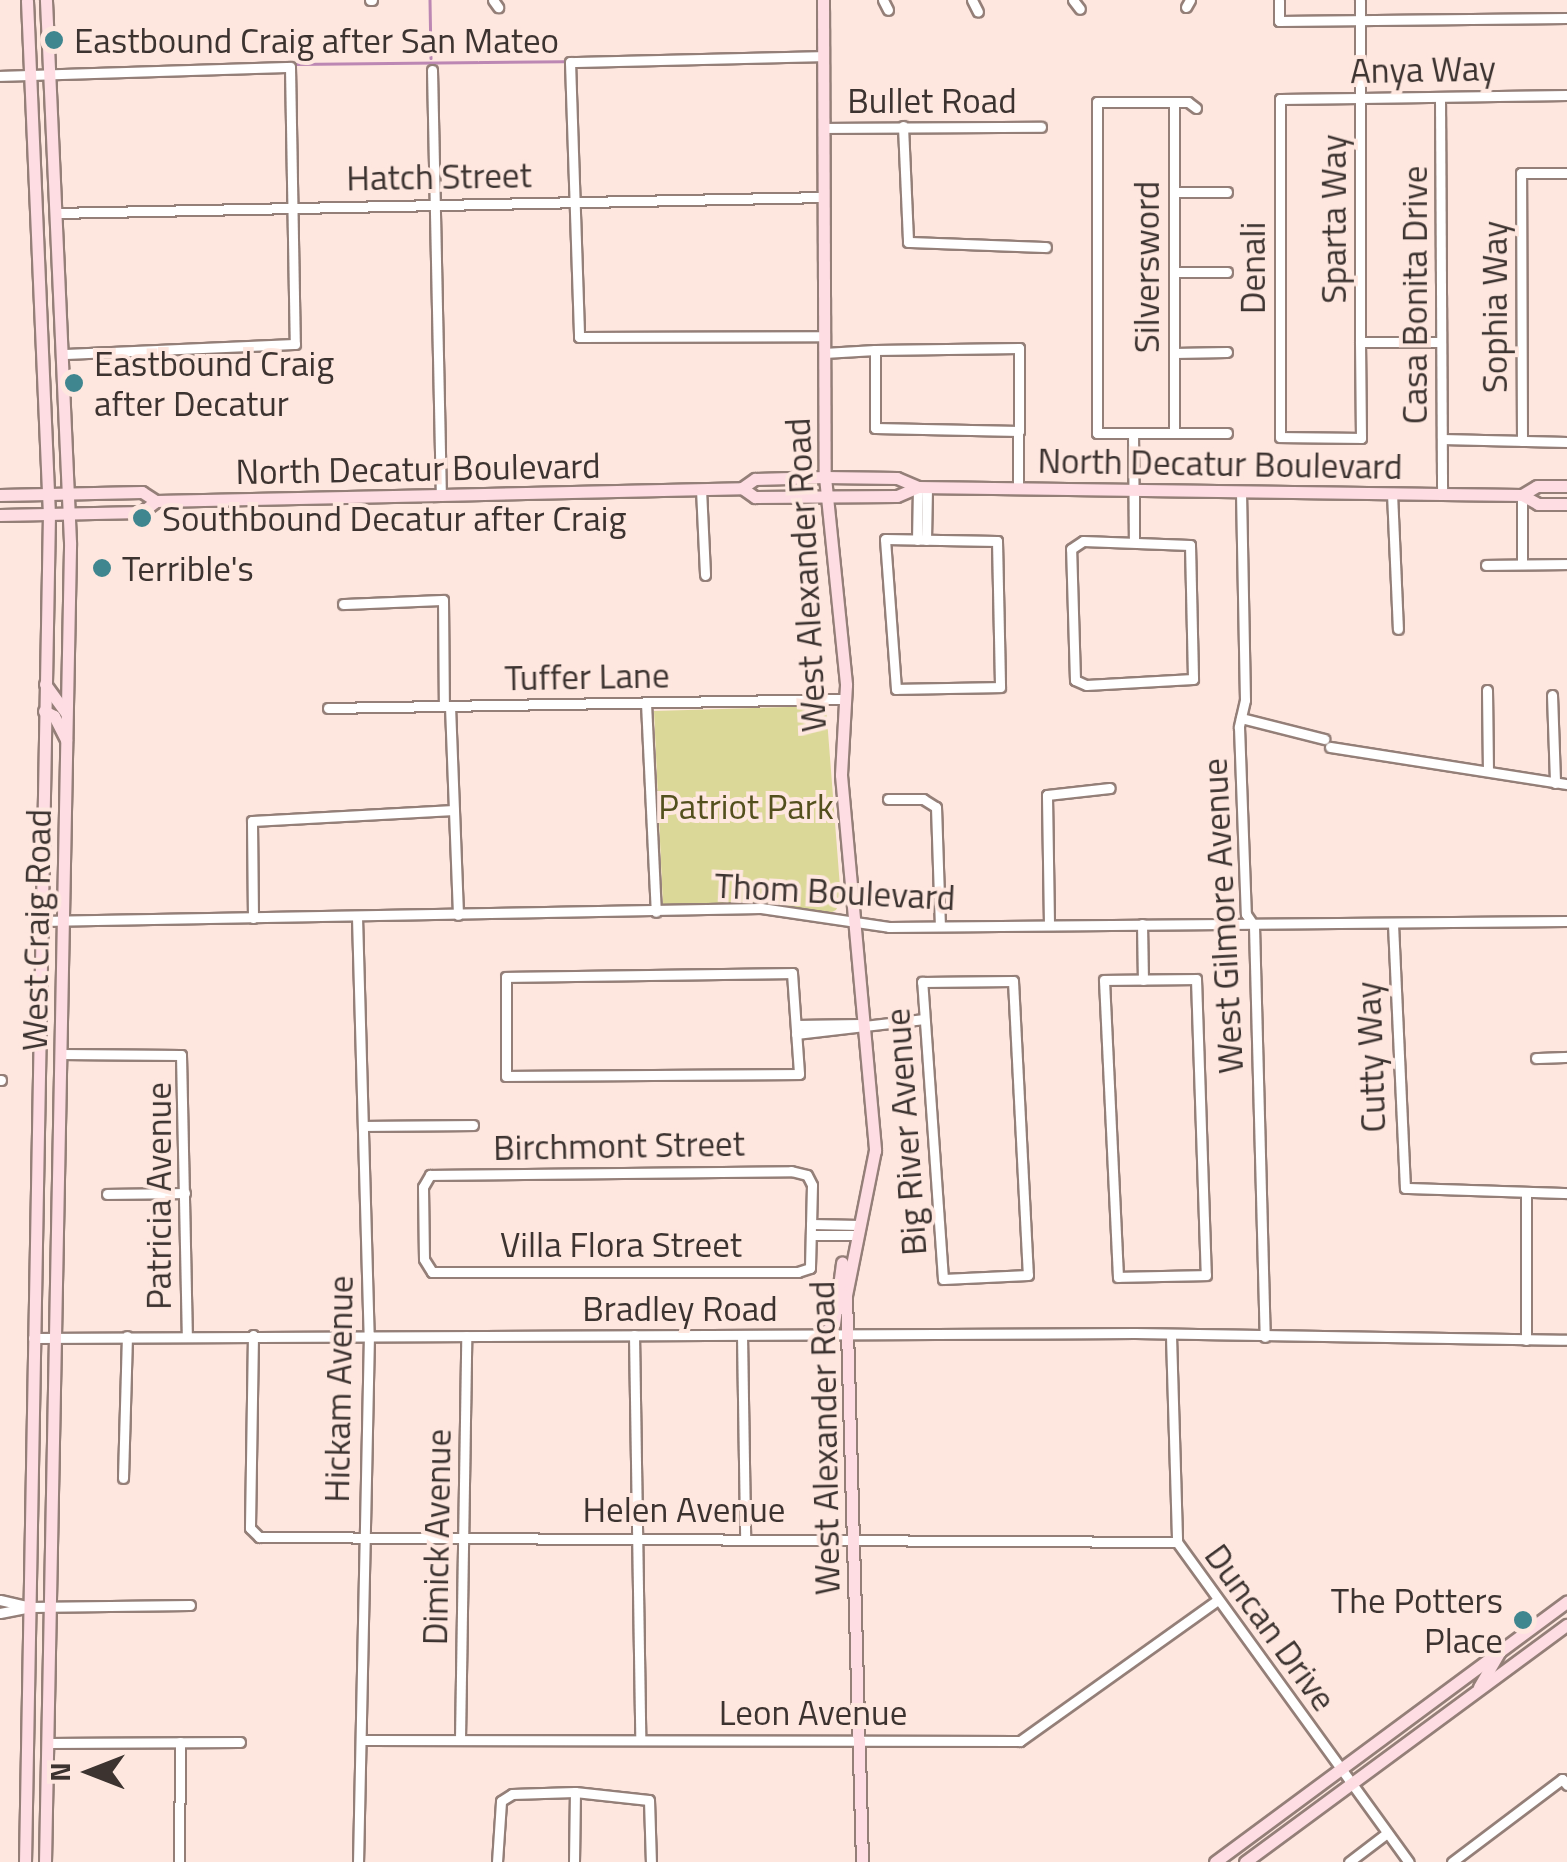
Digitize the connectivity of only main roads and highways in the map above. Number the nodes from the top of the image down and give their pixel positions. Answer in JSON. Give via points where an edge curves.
{"nodes":[{"id":1,"x":27,"y":0,"type":"edge"},
{"id":2,"x":46,"y":0,"type":"edge"},
{"id":3,"x":822,"y":0,"type":"edge"},
{"id":4,"x":41,"y":298,"type":"junction"},
{"id":5,"x":60,"y":298,"type":"junction"},
{"id":6,"x":826,"y":478,"type":"junction"},
{"id":7,"x":1567,"y":486,"type":"edge"},
{"id":8,"x":922,"y":487,"type":"junction"},
{"id":9,"x":742,"y":488,"type":"junction"},
{"id":10,"x":48,"y":494,"type":"junction"},
{"id":11,"x":70,"y":494,"type":"junction"},
{"id":12,"x":0,"y":495,"type":"edge"},
{"id":13,"x":827,"y":495,"type":"junction"},
{"id":14,"x":1522,"y":495,"type":"junction"},
{"id":15,"x":156,"y":501,"type":"junction"},
{"id":16,"x":1567,"y":504,"type":"edge"},
{"id":17,"x":0,"y":515,"type":"edge"},
{"id":18,"x":49,"y":515,"type":"junction"},
{"id":19,"x":70,"y":515,"type":"junction"},
{"id":20,"x":45,"y":684,"type":"junction"},
{"id":21,"x":44,"y":711,"type":"junction"},
{"id":22,"x":66,"y":714,"type":"junction"},
{"id":23,"x":66,"y":740,"type":"junction"},
{"id":24,"x":855,"y":1236,"type":"junction"},
{"id":25,"x":822,"y":1334,"type":"road end"},
{"id":26,"x":1567,"y":1602,"type":"edge"},
{"id":27,"x":1567,"y":1624,"type":"edge"},
{"id":28,"x":1521,"y":1636,"type":"junction"},
{"id":29,"x":1500,"y":1651,"type":"junction"},
{"id":30,"x":1526,"y":1655,"type":"junction"},
{"id":31,"x":1477,"y":1691,"type":"junction"},
{"id":32,"x":26,"y":1862,"type":"edge"},
{"id":33,"x":45,"y":1862,"type":"edge"},
{"id":34,"x":862,"y":1862,"type":"edge"},
{"id":35,"x":1215,"y":1862,"type":"edge"},
{"id":36,"x":1245,"y":1862,"type":"edge"}],
"edges":[{"from":1,"to":4,"type":"main road","name":"West Craig Road"},
{"from":2,"to":5,"type":"main road","name":"West Craig Road"},
{"from":3,"to":6,"type":"main road","name":"West Alexander Road"},
{"from":4,"to":5,"type":"main road"},
{"from":4,"to":10,"type":"main road","name":"West Craig Road"},
{"from":5,"to":11,"type":"main road","name":"West Craig Road"},
{"from":6,"to":8,"type":"main road","name":"North Decatur Boulevard","via":[[897,478]]},
{"from":6,"to":9,"type":"main road","name":"North Decatur Boulevard","via":[[755,478]]},
{"from":6,"to":13,"type":"main road","name":"West Alexander Road"},
{"from":7,"to":14,"type":"main road","name":"North Decatur Boulevard","via":[[1537,486]]},
{"from":8,"to":13,"type":"main road","name":"North Decatur Boulevard","via":[[897,496]]},
{"from":8,"to":14,"type":"main road","name":"North Decatur Boulevard"},
{"from":9,"to":13,"type":"main road","name":"North Decatur Boulevard","via":[[755,497]]},
{"from":9,"to":15,"type":"main road","name":"North Decatur Boulevard"},
{"from":10,"to":11,"type":"main road","name":"North Decatur Boulevard"},
{"from":10,"to":12,"type":"main road","name":"North Decatur Boulevard"},
{"from":10,"to":18,"type":"main road","name":"West Craig Road"},
{"from":11,"to":15,"type":"main road","name":"North Decatur Boulevard","via":[[142,492]]},
{"from":11,"to":19,"type":"main road","name":"West Craig Road"},
{"from":13,"to":24,"type":"main road","name":"West Alexander Road","via":[[846,700],[841,774],[852,926],[876,1150]]},
{"from":14,"to":16,"type":"main road","name":"North Decatur Boulevard","via":[[1538,504]]},
{"from":15,"to":19,"type":"main road","name":"North Decatur Boulevard","via":[[142,512]]},
{"from":17,"to":18,"type":"main road","name":"North Decatur Boulevard"},
{"from":18,"to":19,"type":"main road","name":"North Decatur Boulevard"},
{"from":18,"to":20,"type":"main road","name":"West Craig Road"},
{"from":19,"to":22,"type":"main road","name":"West Craig Road"},
{"from":20,"to":21,"type":"main road","name":"West Craig Road"},
{"from":20,"to":22,"type":"main road"},
{"from":21,"to":23,"type":"main road"},
{"from":21,"to":32,"type":"main road","name":"West Craig Road"},
{"from":22,"to":23,"type":"main road","name":"West Craig Road"},
{"from":23,"to":33,"type":"main road","name":"West Craig Road"},
{"from":24,"to":25,"type":"main road","via":[[836,1286],[834,1324]]},
{"from":24,"to":34,"type":"main road","name":"West Alexander Road","via":[[848,1334]]},
{"from":26,"to":28,"type":"main road"},
{"from":27,"to":30,"type":"main road"},
{"from":28,"to":29,"type":"main road"},
{"from":28,"to":30,"type":"main road"},
{"from":29,"to":31,"type":"main road"},
{"from":29,"to":35,"type":"main road"},
{"from":30,"to":31,"type":"main road"},
{"from":31,"to":36,"type":"main road"}]}
